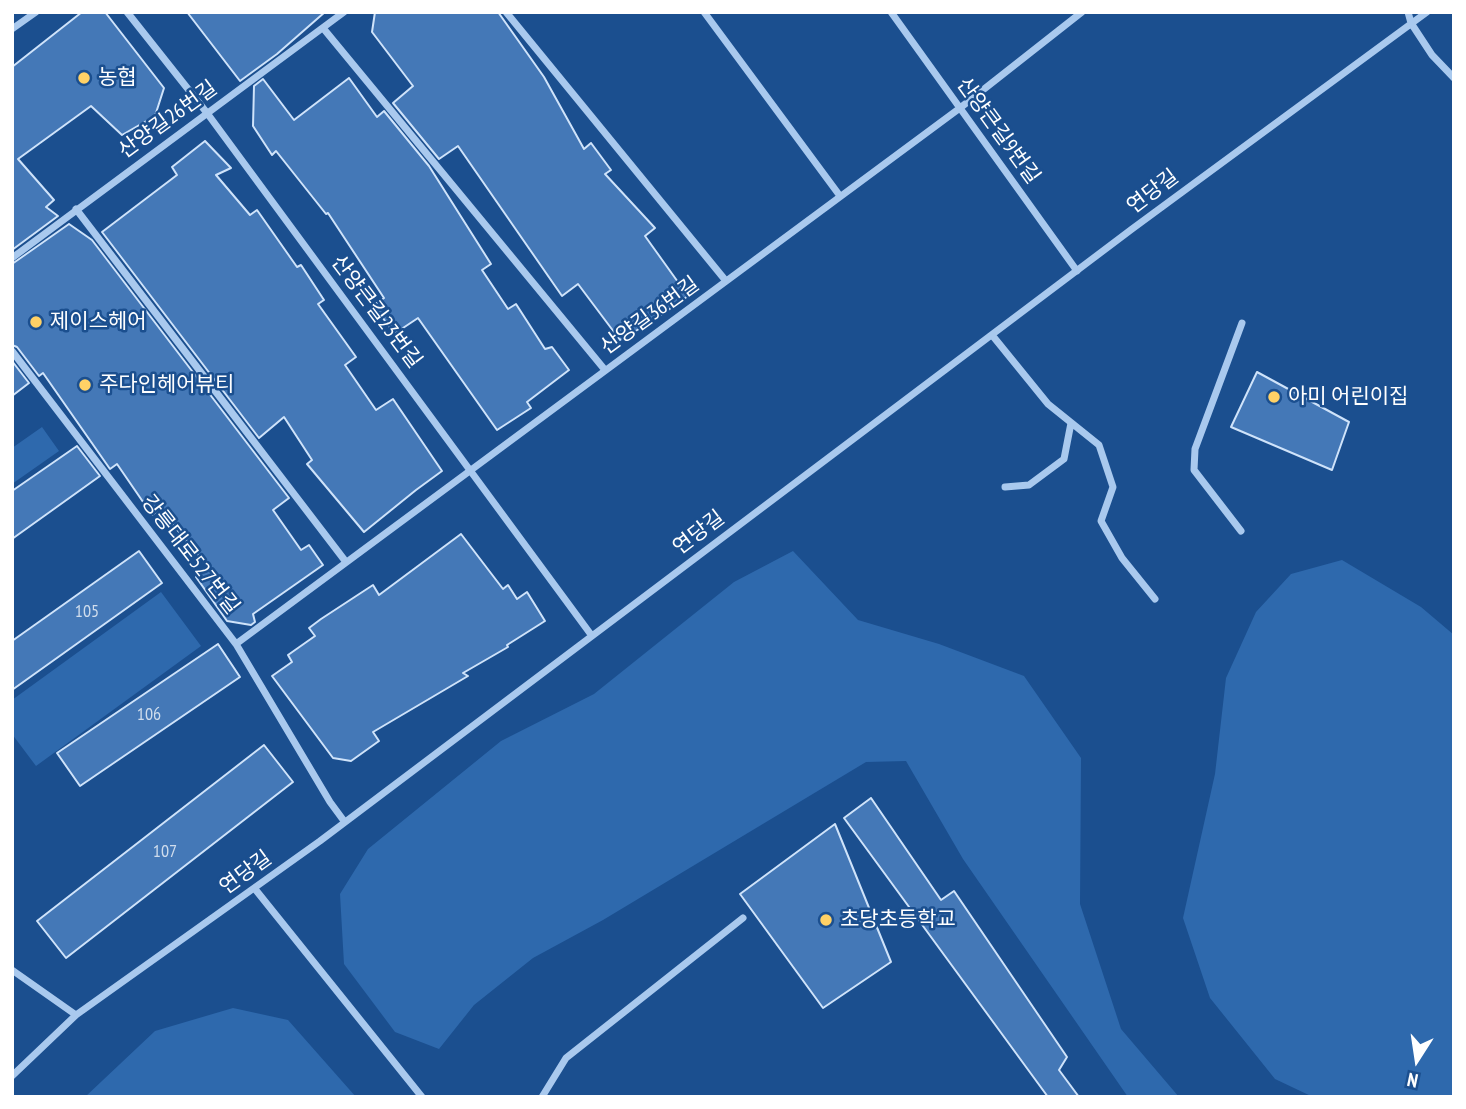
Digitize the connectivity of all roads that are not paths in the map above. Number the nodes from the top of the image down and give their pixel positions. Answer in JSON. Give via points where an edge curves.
{"nodes":[{"id":1,"x":36,"y":12,"type":"edge"},
{"id":2,"x":127,"y":12,"type":"edge"},
{"id":3,"x":344,"y":12,"type":"edge"},
{"id":4,"x":506,"y":12,"type":"edge"},
{"id":5,"x":704,"y":12,"type":"edge"},
{"id":6,"x":891,"y":12,"type":"edge"},
{"id":7,"x":1082,"y":12,"type":"edge"},
{"id":8,"x":1408,"y":12,"type":"edge"},
{"id":9,"x":1427,"y":12,"type":"edge"},
{"id":10,"x":1411,"y":23,"type":"junction"},
{"id":11,"x":323,"y":28,"type":"junction"},
{"id":12,"x":12,"y":29,"type":"edge"},
{"id":13,"x":1454,"y":78,"type":"edge"},
{"id":14,"x":960,"y":108,"type":"junction"},
{"id":15,"x":206,"y":113,"type":"junction"},
{"id":16,"x":841,"y":196,"type":"junction"},
{"id":17,"x":76,"y":209,"type":"junction"},
{"id":18,"x":12,"y":258,"type":"edge"},
{"id":19,"x":1077,"y":271,"type":"junction"},
{"id":20,"x":726,"y":281,"type":"junction"},
{"id":21,"x":1242,"y":323,"type":"dead end"},
{"id":22,"x":992,"y":335,"type":"junction"},
{"id":23,"x":12,"y":351,"type":"edge"},
{"id":24,"x":605,"y":370,"type":"junction"},
{"id":25,"x":1071,"y":423,"type":"junction"},
{"id":26,"x":471,"y":469,"type":"junction"},
{"id":27,"x":1005,"y":487,"type":"dead end"},
{"id":28,"x":1241,"y":531,"type":"dead end"},
{"id":29,"x":346,"y":562,"type":"junction"},
{"id":30,"x":1155,"y":599,"type":"dead end"},
{"id":31,"x":592,"y":636,"type":"junction"},
{"id":32,"x":236,"y":643,"type":"junction"},
{"id":33,"x":344,"y":821,"type":"junction"},
{"id":34,"x":255,"y":889,"type":"junction"},
{"id":35,"x":743,"y":918,"type":"dead end"},
{"id":36,"x":12,"y":970,"type":"edge"},
{"id":37,"x":76,"y":1015,"type":"junction"},
{"id":38,"x":12,"y":1076,"type":"edge"},
{"id":39,"x":422,"y":1097,"type":"edge"},
{"id":40,"x":542,"y":1097,"type":"edge"}],
"edges":[{"from":1,"to":12,"type":"street"},
{"from":2,"to":15,"type":"street","name":"산양큰길23번길"},
{"from":3,"to":11,"type":"street","name":"산양길26번길"},
{"from":4,"to":20,"type":"street"},
{"from":5,"to":16,"type":"street"},
{"from":6,"to":14,"type":"street","name":"산양큰길9번길"},
{"from":7,"to":14,"type":"street","name":"산양길36번길"},
{"from":8,"to":10,"type":"street"},
{"from":9,"to":10,"type":"street","name":"연당길"},
{"from":10,"to":13,"type":"street"},
{"from":10,"to":19,"type":"street","name":"연당길"},
{"from":11,"to":15,"type":"street","name":"산양길26번길"},
{"from":11,"to":24,"type":"street"},
{"from":14,"to":16,"type":"street","name":"산양길36번길"},
{"from":14,"to":19,"type":"street","name":"산양큰길9번길"},
{"from":15,"to":17,"type":"street","name":"산양길26번길"},
{"from":15,"to":26,"type":"street","name":"산양큰길23번길"},
{"from":16,"to":20,"type":"street","name":"산양길36번길"},
{"from":17,"to":18,"type":"street","name":"산양길26번길"},
{"from":17,"to":29,"type":"street"},
{"from":19,"to":22,"type":"street","name":"연당길"},
{"from":20,"to":24,"type":"street","name":"산양길36번길"},
{"from":21,"to":28,"type":"street","via":[[1195,449],[1194,470]]},
{"from":22,"to":25,"type":"street","via":[[1048,404]]},
{"from":22,"to":31,"type":"street","name":"연당길"},
{"from":23,"to":32,"type":"street","name":"강릉대로527번길"},
{"from":24,"to":26,"type":"street","name":"산양길36번길"},
{"from":25,"to":27,"type":"street","via":[[1064,458],[1029,485]]},
{"from":25,"to":30,"type":"street","via":[[1099,445],[1113,487],[1101,521],[1122,558]]},
{"from":26,"to":29,"type":"street","name":"산양길36번길"},
{"from":26,"to":31,"type":"street","name":"산양큰길23번길"},
{"from":29,"to":32,"type":"street","name":"산양길36번길"},
{"from":31,"to":33,"type":"street","name":"연당길"},
{"from":32,"to":33,"type":"street","name":"강릉대로527번길"},
{"from":33,"to":34,"type":"street","name":"연당길"},
{"from":34,"to":37,"type":"street","name":"연당길"},
{"from":34,"to":39,"type":"street"},
{"from":35,"to":40,"type":"street","via":[[566,1058]]},
{"from":36,"to":37,"type":"street"},
{"from":37,"to":38,"type":"street","name":"연당길"}]}
